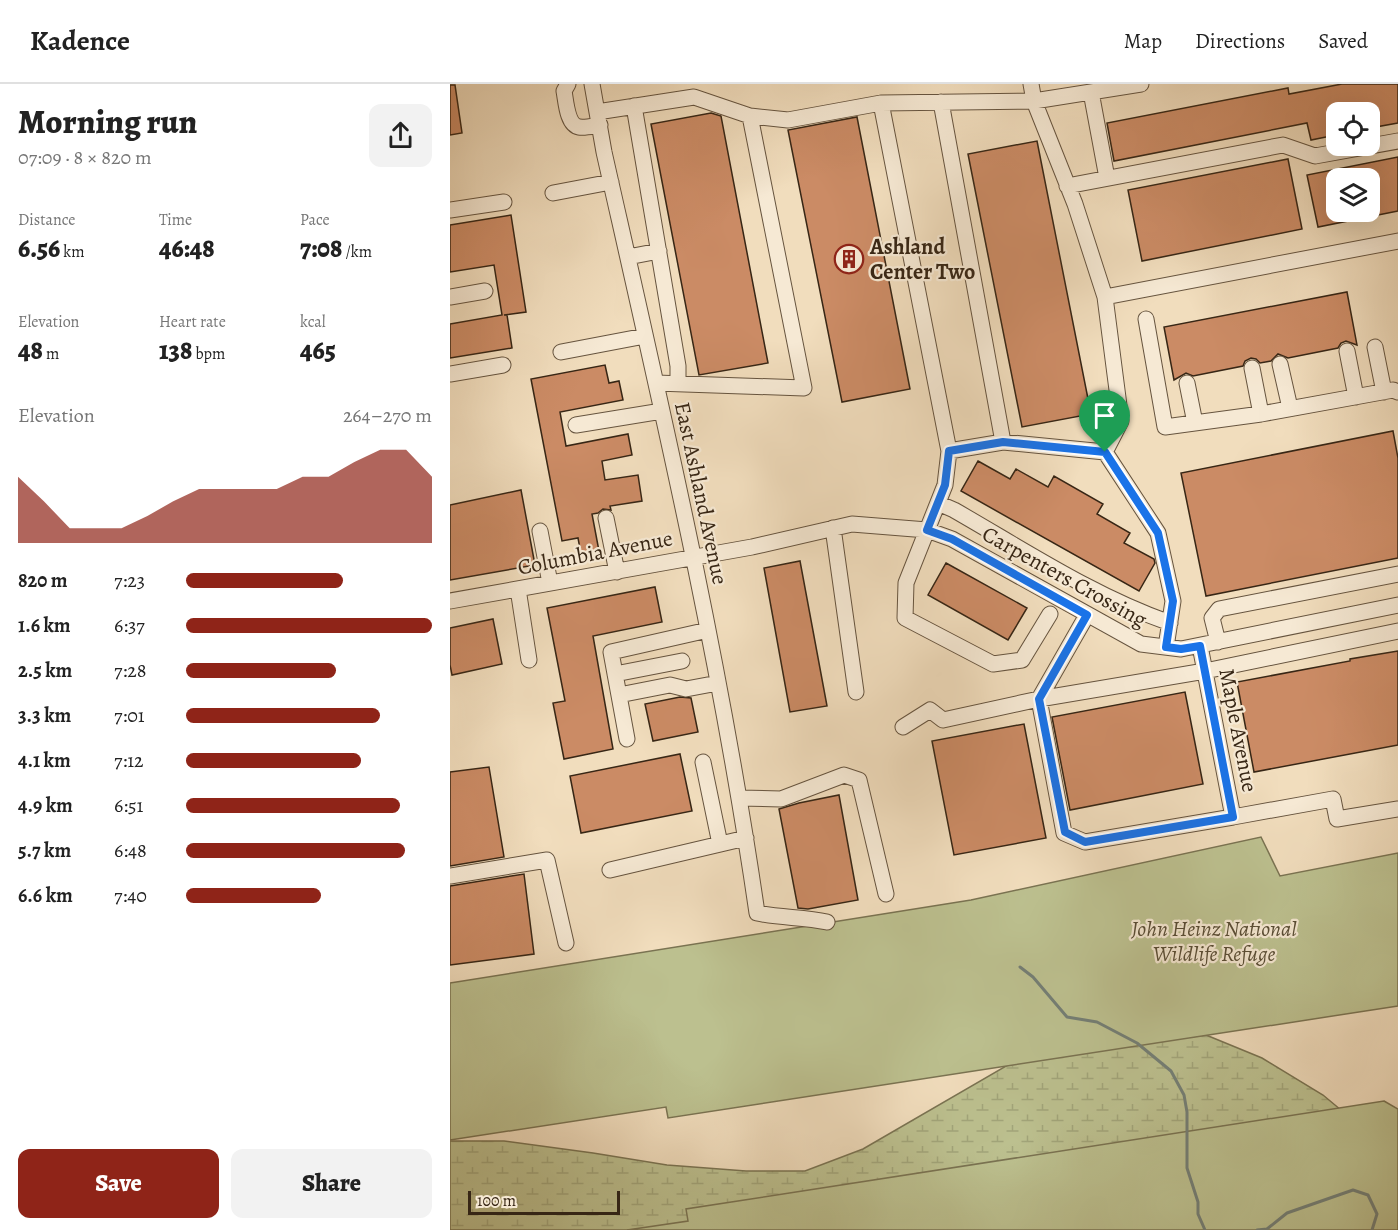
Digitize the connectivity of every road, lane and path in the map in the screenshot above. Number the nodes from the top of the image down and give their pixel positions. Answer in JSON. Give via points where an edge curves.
{"nodes":[{"id":1,"x":568,"y":84,"type":"edge"},
{"id":2,"x":592,"y":84,"type":"edge"},
{"id":3,"x":1031,"y":84,"type":"edge"},
{"id":4,"x":1141,"y":84,"type":"edge"},
{"id":5,"x":1091,"y":92,"type":"junction"},
{"id":6,"x":1034,"y":101,"type":"junction"},
{"id":7,"x":941,"y":102,"type":"junction"},
{"id":8,"x":881,"y":103,"type":"junction"},
{"id":9,"x":634,"y":106,"type":"junction"},
{"id":10,"x":750,"y":116,"type":"junction"},
{"id":11,"x":598,"y":118,"type":"junction"},
{"id":12,"x":1398,"y":141,"type":"edge"},
{"id":13,"x":1107,"y":178,"type":"junction"},
{"id":14,"x":611,"y":182,"type":"junction"},
{"id":15,"x":1067,"y":186,"type":"junction"},
{"id":16,"x":554,"y":193,"type":"dead end"},
{"id":17,"x":504,"y":202,"type":"dead end"},
{"id":18,"x":450,"y":210,"type":"edge"},
{"id":19,"x":1398,"y":241,"type":"edge"},
{"id":20,"x":659,"y":251,"type":"junction"},
{"id":21,"x":628,"y":257,"type":"junction"},
{"id":22,"x":485,"y":291,"type":"dead end"},
{"id":23,"x":450,"y":297,"type":"edge"},
{"id":24,"x":1105,"y":297,"type":"junction"},
{"id":25,"x":1146,"y":319,"type":"dead end"},
{"id":26,"x":645,"y":336,"type":"junction"},
{"id":27,"x":1375,"y":347,"type":"dead end"},
{"id":28,"x":1347,"y":351,"type":"dead end"},
{"id":29,"x":561,"y":352,"type":"dead end"},
{"id":30,"x":1280,"y":364,"type":"dead end"},
{"id":31,"x":503,"y":365,"type":"dead end"},
{"id":32,"x":1252,"y":368,"type":"dead end"},
{"id":33,"x":450,"y":374,"type":"edge"},
{"id":34,"x":656,"y":383,"type":"junction"},
{"id":35,"x":1187,"y":383,"type":"dead end"},
{"id":36,"x":678,"y":384,"type":"junction"},
{"id":37,"x":1391,"y":392,"type":"edge"},
{"id":38,"x":1356,"y":397,"type":"junction"},
{"id":39,"x":1290,"y":408,"type":"junction"},
{"id":40,"x":662,"y":411,"type":"junction"},
{"id":41,"x":1261,"y":414,"type":"junction"},
{"id":42,"x":1194,"y":423,"type":"junction"},
{"id":43,"x":576,"y":425,"type":"dead end"},
{"id":44,"x":1003,"y":442,"type":"junction"},
{"id":45,"x":949,"y":451,"type":"junction"},
{"id":46,"x":1105,"y":452,"type":"junction"},
{"id":47,"x":938,"y":503,"type":"junction"},
{"id":48,"x":606,"y":518,"type":"dead end"},
{"id":49,"x":833,"y":528,"type":"junction"},
{"id":50,"x":927,"y":530,"type":"junction"},
{"id":51,"x":540,"y":531,"type":"dead end"},
{"id":52,"x":784,"y":540,"type":"joint"},
{"id":53,"x":694,"y":556,"type":"junction"},
{"id":54,"x":617,"y":572,"type":"junction"},
{"id":55,"x":1398,"y":574,"type":"edge"},
{"id":56,"x":549,"y":584,"type":"junction"},
{"id":57,"x":518,"y":589,"type":"junction"},
{"id":58,"x":450,"y":601,"type":"edge"},
{"id":59,"x":1398,"y":605,"type":"edge"},
{"id":60,"x":1050,"y":614,"type":"dead end"},
{"id":61,"x":1087,"y":615,"type":"junction"},
{"id":62,"x":1170,"y":623,"type":"junction"},
{"id":63,"x":708,"y":630,"type":"junction"},
{"id":64,"x":1398,"y":631,"type":"edge"},
{"id":65,"x":1218,"y":642,"type":"junction"},
{"id":66,"x":1200,"y":646,"type":"junction"},
{"id":67,"x":1166,"y":647,"type":"junction"},
{"id":68,"x":529,"y":660,"type":"dead end"},
{"id":69,"x":682,"y":661,"type":"dead end"},
{"id":70,"x":1205,"y":670,"type":"junction"},
{"id":71,"x":615,"y":674,"type":"junction"},
{"id":72,"x":718,"y":683,"type":"junction"},
{"id":73,"x":856,"y":692,"type":"dead end"},
{"id":74,"x":619,"y":695,"type":"junction"},
{"id":75,"x":1039,"y":699,"type":"junction"},
{"id":76,"x":903,"y":727,"type":"dead end"},
{"id":77,"x":627,"y":740,"type":"dead end"},
{"id":78,"x":703,"y":762,"type":"dead end"},
{"id":79,"x":739,"y":798,"type":"junction"},
{"id":80,"x":1398,"y":809,"type":"edge"},
{"id":81,"x":1233,"y":817,"type":"junction"},
{"id":82,"x":746,"y":838,"type":"junction"},
{"id":83,"x":720,"y":844,"type":"junction"},
{"id":84,"x":610,"y":870,"type":"dead end"},
{"id":85,"x":450,"y":876,"type":"edge"},
{"id":86,"x":886,"y":894,"type":"dead end"},
{"id":87,"x":827,"y":922,"type":"dead end"},
{"id":88,"x":566,"y":943,"type":"dead end"}],
"edges":[{"from":1,"to":11,"type":"street","via":[[564,91],[573,124],[578,127]]},
{"from":2,"to":11,"type":"street","name":"East Ashland Avenue"},
{"from":3,"to":6,"type":"street"},
{"from":4,"to":5,"type":"street"},
{"from":5,"to":6,"type":"street"},
{"from":5,"to":13,"type":"street"},
{"from":6,"to":7,"type":"street"},
{"from":6,"to":15,"type":"street"},
{"from":7,"to":8,"type":"street"},
{"from":7,"to":44,"type":"street"},
{"from":8,"to":10,"type":"street","via":[[789,120]]},
{"from":8,"to":45,"type":"street"},
{"from":9,"to":10,"type":"street","via":[[694,97]]},
{"from":9,"to":11,"type":"street"},
{"from":9,"to":20,"type":"street"},
{"from":10,"to":36,"type":"street","via":[[804,388]]},
{"from":11,"to":14,"type":"street","name":"East Ashland Avenue"},
{"from":12,"to":13,"type":"street","via":[[1315,156],[1283,145]]},
{"from":13,"to":15,"type":"street"},
{"from":14,"to":16,"type":"street"},
{"from":14,"to":21,"type":"street","name":"East Ashland Avenue"},
{"from":15,"to":24,"type":"street"},
{"from":17,"to":18,"type":"street"},
{"from":19,"to":24,"type":"street"},
{"from":20,"to":21,"type":"street"},
{"from":20,"to":36,"type":"street"},
{"from":21,"to":26,"type":"street","name":"East Ashland Avenue"},
{"from":22,"to":23,"type":"street"},
{"from":24,"to":46,"type":"street","via":[[1121,421]]},
{"from":25,"to":42,"type":"street","via":[[1165,427]]},
{"from":26,"to":29,"type":"street"},
{"from":26,"to":34,"type":"street","name":"East Ashland Avenue"},
{"from":27,"to":37,"type":"street"},
{"from":28,"to":38,"type":"street"},
{"from":30,"to":39,"type":"street"},
{"from":31,"to":33,"type":"street"},
{"from":32,"to":41,"type":"street"},
{"from":34,"to":36,"type":"street"},
{"from":34,"to":40,"type":"street","name":"East Ashland Avenue"},
{"from":35,"to":42,"type":"street"},
{"from":37,"to":38,"type":"street"},
{"from":38,"to":39,"type":"street"},
{"from":39,"to":41,"type":"street"},
{"from":40,"to":43,"type":"street"},
{"from":40,"to":53,"type":"street","name":"East Ashland Avenue"},
{"from":41,"to":42,"type":"street"},
{"from":44,"to":45,"type":"street"},
{"from":44,"to":46,"type":"street"},
{"from":45,"to":47,"type":"street","via":[[945,485]]},
{"from":46,"to":62,"type":"street","via":[[1158,533],[1173,601]]},
{"from":47,"to":50,"type":"street"},
{"from":47,"to":62,"type":"street","via":[[1103,595]]},
{"from":48,"to":54,"type":"street"},
{"from":49,"to":50,"type":"street","name":"Carpenters Crossing","via":[[852,524]]},
{"from":49,"to":52,"type":"street","name":"Carpenters Crossing"},
{"from":49,"to":73,"type":"street"},
{"from":50,"to":60,"type":"street","via":[[906,583],[905,618],[993,664],[1022,660]]},
{"from":50,"to":61,"type":"street","name":"Carpenters Crossing","via":[[952,539]]},
{"from":51,"to":56,"type":"street"},
{"from":52,"to":53,"type":"street","name":"Columbia Avenue"},
{"from":53,"to":54,"type":"street","name":"Columbia Avenue"},
{"from":53,"to":63,"type":"street","name":"East Ashland Avenue"},
{"from":54,"to":56,"type":"street","name":"Columbia Avenue"},
{"from":55,"to":65,"type":"street","via":[[1219,609],[1212,618]]},
{"from":56,"to":57,"type":"street","name":"Columbia Avenue"},
{"from":57,"to":58,"type":"street","name":"Columbia Avenue"},
{"from":57,"to":68,"type":"street"},
{"from":59,"to":65,"type":"street","name":"Carpenters Crossing"},
{"from":61,"to":67,"type":"street","name":"Carpenters Crossing","via":[[1141,644]]},
{"from":61,"to":75,"type":"street"},
{"from":62,"to":67,"type":"street"},
{"from":63,"to":71,"type":"street","via":[[611,652]]},
{"from":63,"to":72,"type":"street","name":"East Ashland Avenue"},
{"from":64,"to":70,"type":"street"},
{"from":65,"to":66,"type":"street","name":"Carpenters Crossing"},
{"from":66,"to":67,"type":"street","name":"Carpenters Crossing"},
{"from":66,"to":70,"type":"street","name":"Maple Avenue"},
{"from":69,"to":71,"type":"street"},
{"from":70,"to":75,"type":"street"},
{"from":70,"to":81,"type":"street","name":"Maple Avenue"},
{"from":71,"to":74,"type":"street"},
{"from":72,"to":74,"type":"street","via":[[686,689],[670,685]]},
{"from":72,"to":79,"type":"street","name":"East Ashland Avenue"},
{"from":74,"to":77,"type":"street"},
{"from":75,"to":76,"type":"street","via":[[943,720],[930,710]]},
{"from":75,"to":81,"type":"street","name":"Maple Avenue","via":[[1065,832],[1085,842]]},
{"from":78,"to":83,"type":"street"},
{"from":79,"to":82,"type":"street","name":"East Ashland Avenue"},
{"from":79,"to":86,"type":"street","via":[[781,799],[844,775],[859,780]]},
{"from":80,"to":81,"type":"street","via":[[1337,819],[1333,799]]},
{"from":82,"to":83,"type":"street"},
{"from":82,"to":87,"type":"street","name":"East Ashland Avenue","via":[[757,914]]},
{"from":83,"to":84,"type":"street"},
{"from":85,"to":88,"type":"street","via":[[547,860]]}]}
